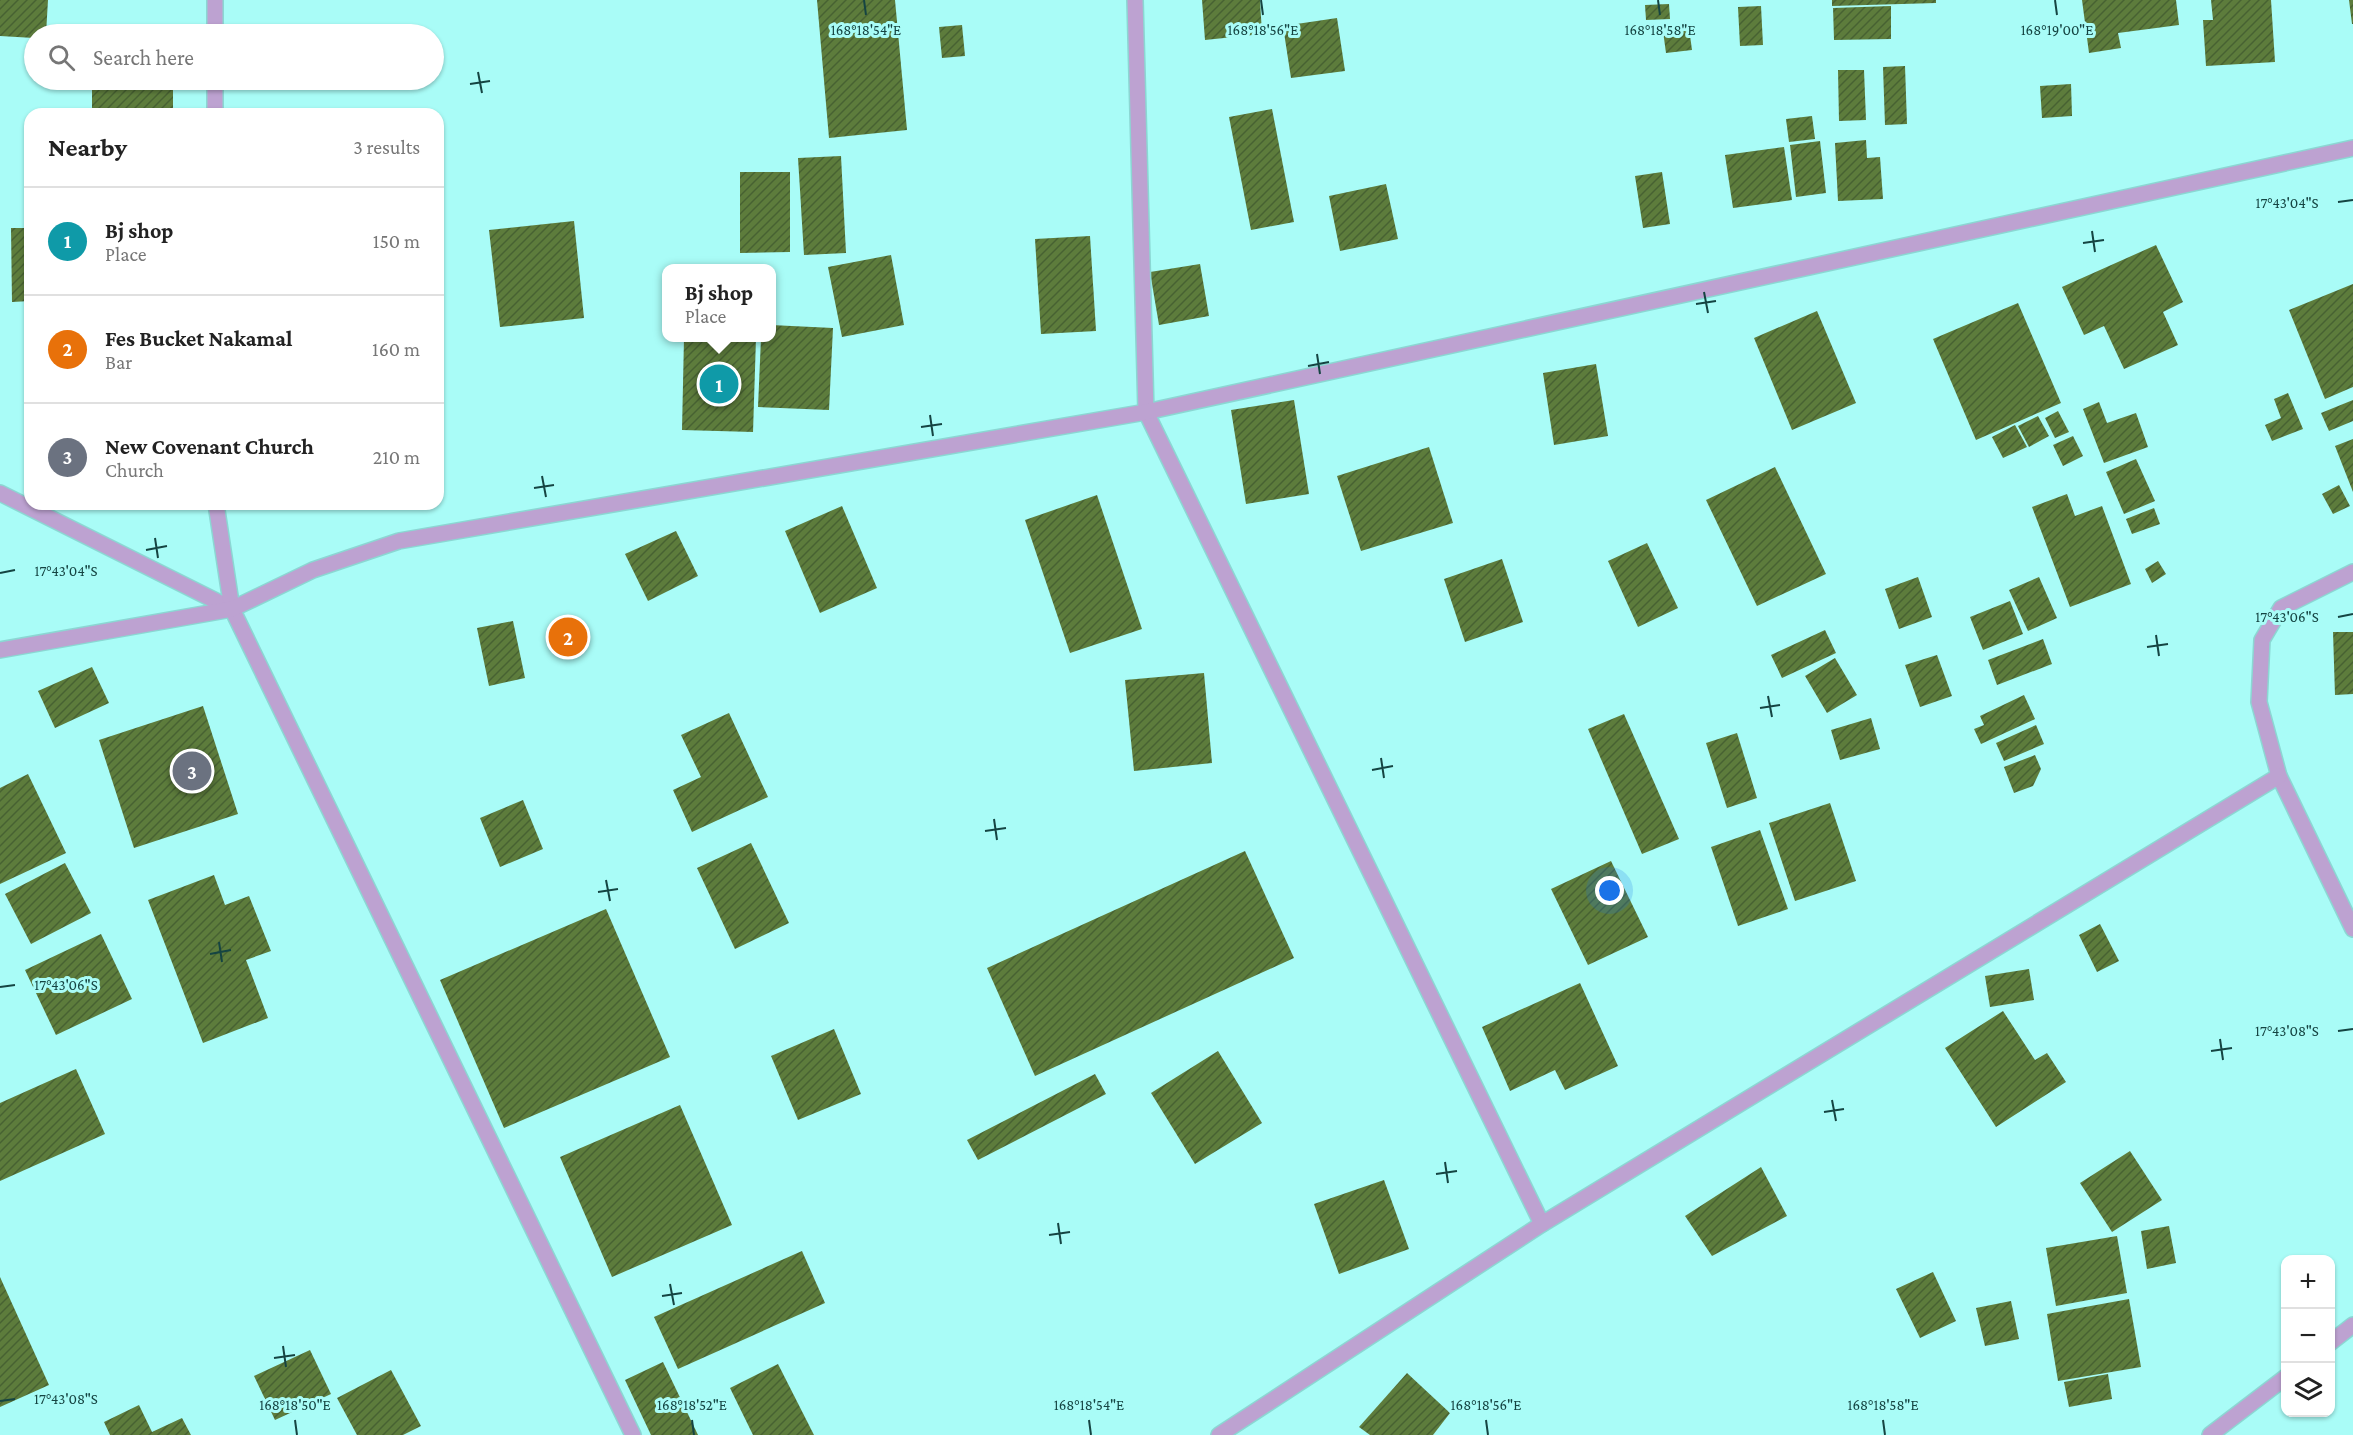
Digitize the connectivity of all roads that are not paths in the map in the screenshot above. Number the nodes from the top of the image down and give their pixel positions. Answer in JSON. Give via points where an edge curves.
{"nodes":[{"id":1,"x":215,"y":0,"type":"edge"},
{"id":2,"x":1135,"y":0,"type":"edge"},
{"id":3,"x":215,"y":24,"type":"edge"},
{"id":4,"x":215,"y":90,"type":"edge"},
{"id":5,"x":215,"y":108,"type":"edge"},
{"id":6,"x":2353,"y":148,"type":"edge"},
{"id":7,"x":1146,"y":411,"type":"junction"},
{"id":8,"x":0,"y":492,"type":"edge"},
{"id":9,"x":24,"y":504,"type":"edge"},
{"id":10,"x":36,"y":510,"type":"edge"},
{"id":11,"x":217,"y":510,"type":"edge"},
{"id":12,"x":2353,"y":572,"type":"edge"},
{"id":13,"x":232,"y":609,"type":"junction"},
{"id":14,"x":0,"y":650,"type":"edge"},
{"id":15,"x":2279,"y":776,"type":"junction"},
{"id":16,"x":2353,"y":929,"type":"edge"},
{"id":17,"x":1542,"y":1224,"type":"junction"},
{"id":18,"x":2353,"y":1325,"type":"edge"},
{"id":19,"x":2335,"y":1340,"type":"edge"},
{"id":20,"x":2281,"y":1381,"type":"edge"},
{"id":21,"x":633,"y":1435,"type":"edge"},
{"id":22,"x":1219,"y":1435,"type":"edge"},
{"id":23,"x":2210,"y":1435,"type":"edge"}],
"edges":[{"from":1,"to":3,"type":"street"},
{"from":2,"to":7,"type":"street"},
{"from":4,"to":5,"type":"street"},
{"from":6,"to":7,"type":"street"},
{"from":7,"to":13,"type":"street","via":[[399,541],[313,570]]},
{"from":7,"to":17,"type":"street"},
{"from":8,"to":9,"type":"street"},
{"from":10,"to":13,"type":"street"},
{"from":11,"to":13,"type":"street"},
{"from":12,"to":15,"type":"street","via":[[2281,608],[2262,640],[2259,702]]},
{"from":13,"to":14,"type":"street"},
{"from":13,"to":21,"type":"street"},
{"from":15,"to":16,"type":"street"},
{"from":15,"to":17,"type":"street"},
{"from":17,"to":22,"type":"street"},
{"from":18,"to":19,"type":"street"},
{"from":20,"to":23,"type":"street"}]}
